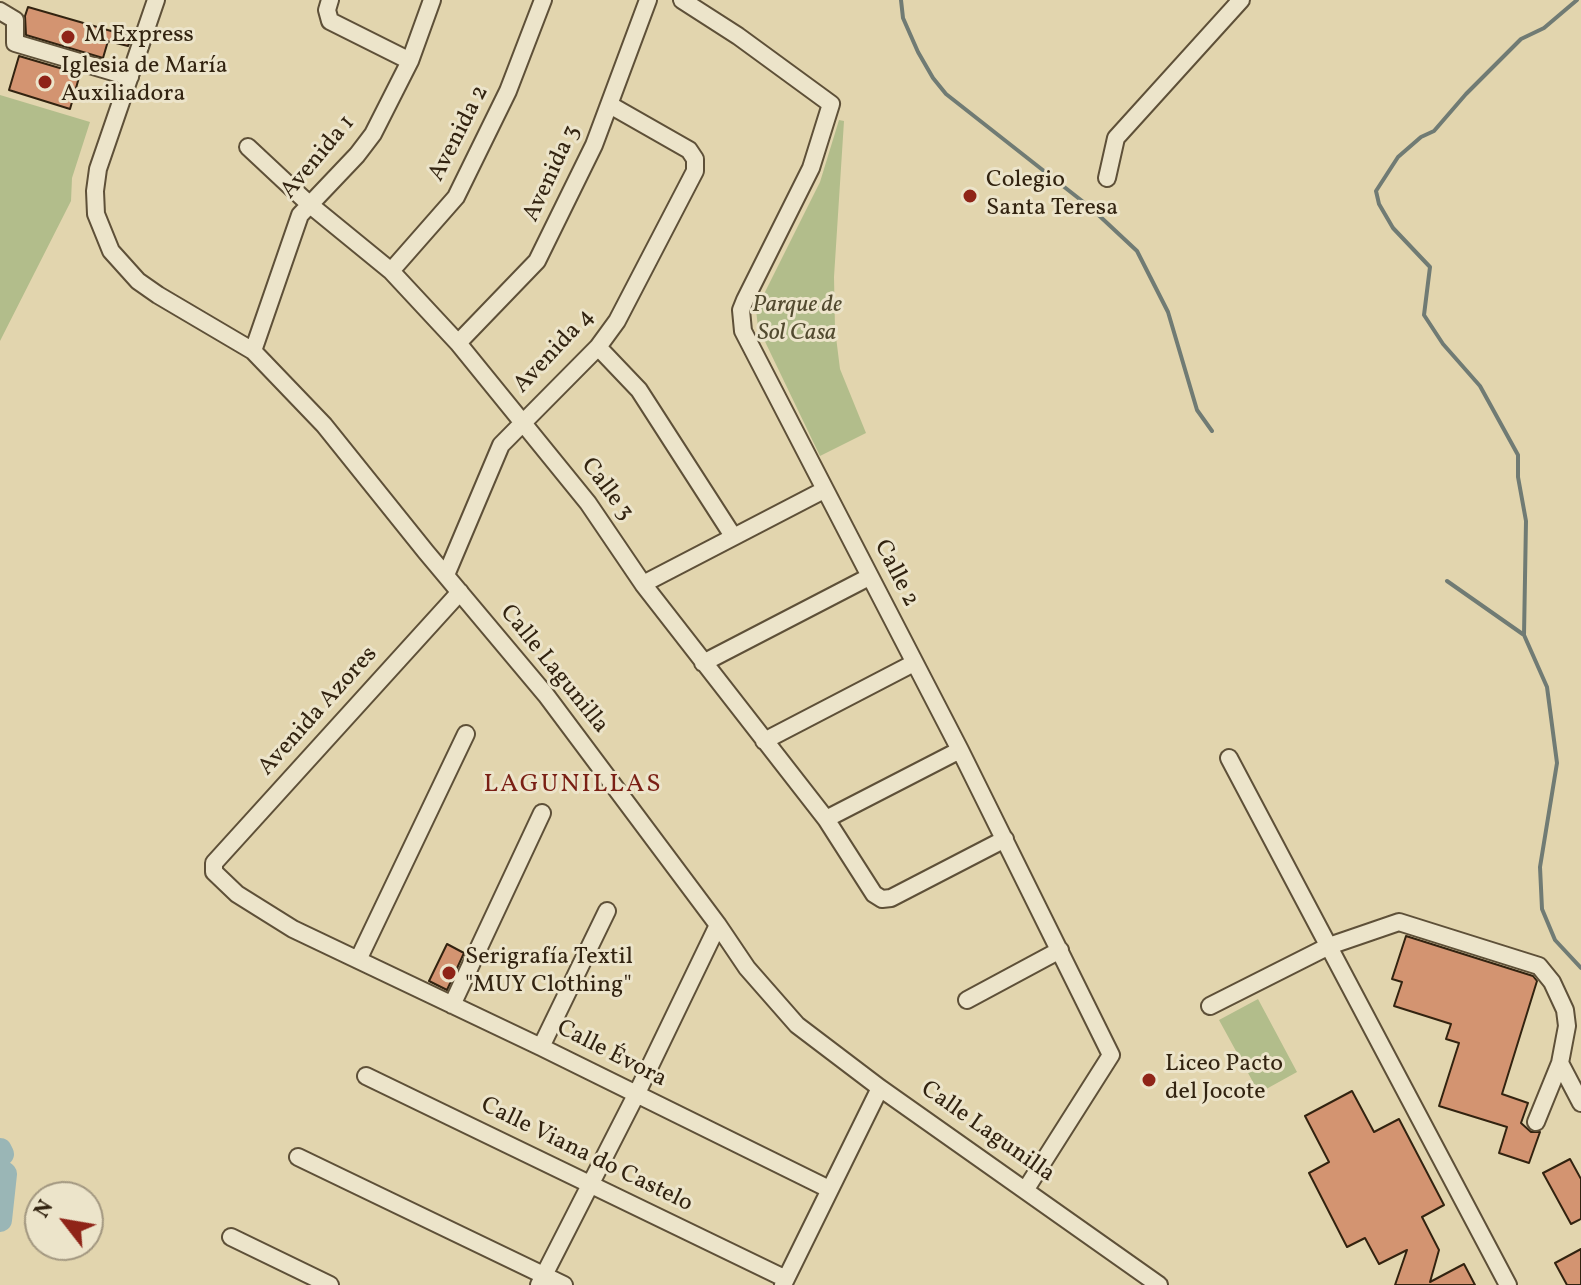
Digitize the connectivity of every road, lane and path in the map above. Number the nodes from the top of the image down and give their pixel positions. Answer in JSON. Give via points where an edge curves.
{"nodes":[{"id":1,"x":156,"y":0,"type":"edge"},
{"id":2,"x":432,"y":0,"type":"edge"},
{"id":3,"x":543,"y":0,"type":"edge"},
{"id":4,"x":648,"y":0,"type":"edge"},
{"id":5,"x":682,"y":0,"type":"edge"},
{"id":6,"x":1241,"y":0,"type":"edge"},
{"id":7,"x":328,"y":5,"type":"edge"},
{"id":8,"x":0,"y":11,"type":"edge"},
{"id":9,"x":410,"y":61,"type":"junction"},
{"id":10,"x":130,"y":77,"type":"junction"},
{"id":11,"x":610,"y":105,"type":"junction"},
{"id":12,"x":248,"y":147,"type":"dead end"},
{"id":13,"x":1107,"y":178,"type":"dead end"},
{"id":14,"x":309,"y":204,"type":"junction"},
{"id":15,"x":391,"y":271,"type":"junction"},
{"id":16,"x":458,"y":343,"type":"junction"},
{"id":17,"x":598,"y":347,"type":"junction"},
{"id":18,"x":253,"y":351,"type":"junction"},
{"id":19,"x":522,"y":422,"type":"junction"},
{"id":20,"x":824,"y":490,"type":"junction"},
{"id":21,"x":733,"y":536,"type":"junction"},
{"id":22,"x":446,"y":575,"type":"junction"},
{"id":23,"x":869,"y":577,"type":"junction"},
{"id":24,"x":643,"y":584,"type":"junction"},
{"id":25,"x":460,"y":592,"type":"junction"},
{"id":26,"x":703,"y":663,"type":"junction"},
{"id":27,"x":914,"y":663,"type":"junction"},
{"id":28,"x":466,"y":734,"type":"dead end"},
{"id":29,"x":764,"y":741,"type":"junction"},
{"id":30,"x":960,"y":750,"type":"junction"},
{"id":31,"x":1229,"y":758,"type":"dead end"},
{"id":32,"x":542,"y":813,"type":"dead end"},
{"id":33,"x":826,"y":819,"type":"junction"},
{"id":34,"x":1005,"y":839,"type":"junction"},
{"id":35,"x":214,"y":863,"type":"joint"},
{"id":36,"x":607,"y":911,"type":"dead end"},
{"id":37,"x":718,"y":925,"type":"junction"},
{"id":38,"x":1329,"y":946,"type":"junction"},
{"id":39,"x":1060,"y":950,"type":"junction"},
{"id":40,"x":358,"y":960,"type":"junction"},
{"id":41,"x":967,"y":1000,"type":"dead end"},
{"id":42,"x":452,"y":1005,"type":"junction"},
{"id":43,"x":1210,"y":1006,"type":"dead end"},
{"id":44,"x":541,"y":1047,"type":"junction"},
{"id":45,"x":1560,"y":1063,"type":"junction"},
{"id":46,"x":366,"y":1076,"type":"dead end"},
{"id":47,"x":880,"y":1088,"type":"junction"},
{"id":48,"x":636,"y":1095,"type":"junction"},
{"id":49,"x":1581,"y":1103,"type":"edge"},
{"id":50,"x":1536,"y":1122,"type":"dead end"},
{"id":51,"x":298,"y":1157,"type":"dead end"},
{"id":52,"x":588,"y":1185,"type":"junction"},
{"id":53,"x":829,"y":1189,"type":"junction"},
{"id":54,"x":1026,"y":1189,"type":"junction"},
{"id":55,"x":231,"y":1237,"type":"dead end"},
{"id":56,"x":541,"y":1280,"type":"edge"},
{"id":57,"x":784,"y":1282,"type":"edge"},
{"id":58,"x":330,"y":1285,"type":"edge"},
{"id":59,"x":564,"y":1285,"type":"edge"},
{"id":60,"x":1159,"y":1285,"type":"edge"},
{"id":61,"x":1508,"y":1285,"type":"edge"}],
"edges":[{"from":1,"to":10,"type":"street","name":"Calle Lagunilla"},
{"from":2,"to":9,"type":"street","name":"Avenida 1"},
{"from":3,"to":15,"type":"street","name":"Avenida 2","via":[[508,91],[456,197]]},
{"from":4,"to":11,"type":"street","name":"Avenida 3"},
{"from":5,"to":20,"type":"street","name":"Calle 2","via":[[831,104],[811,168],[741,310],[743,331]]},
{"from":6,"to":13,"type":"street","via":[[1116,138]]},
{"from":7,"to":9,"type":"street","via":[[330,21]]},
{"from":8,"to":10,"type":"street","via":[[15,20],[15,43]]},
{"from":9,"to":14,"type":"street","name":"Avenida 1","via":[[373,134]]},
{"from":10,"to":18,"type":"street","name":"Calle Lagunilla","via":[[98,169],[96,214],[102,233],[138,281]]},
{"from":11,"to":16,"type":"street","name":"Avenida 3","via":[[537,261]]},
{"from":11,"to":17,"type":"street","name":"Avenida 4","via":[[689,150],[695,171],[617,321]]},
{"from":12,"to":14,"type":"street","name":"Calle 3"},
{"from":14,"to":15,"type":"street","name":"Calle 3"},
{"from":14,"to":18,"type":"street","name":"Avenida 1","via":[[300,215]]},
{"from":15,"to":16,"type":"street","name":"Calle 3"},
{"from":16,"to":19,"type":"street","name":"Calle 3"},
{"from":17,"to":19,"type":"street","name":"Avenida 4"},
{"from":17,"to":21,"type":"street","via":[[639,390]]},
{"from":18,"to":22,"type":"street","name":"Calle Lagunilla","via":[[324,425]]},
{"from":19,"to":22,"type":"street","name":"Avenida 4","via":[[501,445]]},
{"from":19,"to":24,"type":"street","name":"Calle 3","via":[[588,503]]},
{"from":20,"to":21,"type":"street"},
{"from":20,"to":23,"type":"street","name":"Calle 2"},
{"from":21,"to":24,"type":"street"},
{"from":22,"to":25,"type":"street","name":"Calle Lagunilla"},
{"from":23,"to":26,"type":"street"},
{"from":23,"to":27,"type":"street","name":"Calle 2"},
{"from":24,"to":26,"type":"street","name":"Calle 3"},
{"from":25,"to":35,"type":"street","name":"Avenida Azores"},
{"from":25,"to":37,"type":"street","name":"Calle Lagunilla","via":[[546,695]]},
{"from":26,"to":29,"type":"street","name":"Calle 3"},
{"from":27,"to":29,"type":"street"},
{"from":27,"to":30,"type":"street","name":"Calle 2"},
{"from":28,"to":40,"type":"street"},
{"from":29,"to":33,"type":"street","name":"Calle 3"},
{"from":30,"to":33,"type":"street"},
{"from":30,"to":34,"type":"street","name":"Calle 2"},
{"from":31,"to":38,"type":"street"},
{"from":32,"to":42,"type":"street"},
{"from":33,"to":34,"type":"street","name":"Calle 3","via":[[882,899]]},
{"from":34,"to":39,"type":"street","name":"Calle 2"},
{"from":35,"to":40,"type":"street","name":"Calle Évora","via":[[214,872],[265,913]]},
{"from":36,"to":44,"type":"street"},
{"from":37,"to":47,"type":"street","name":"Calle Lagunilla","via":[[797,1025]]},
{"from":37,"to":48,"type":"street"},
{"from":38,"to":43,"type":"street"},
{"from":38,"to":45,"type":"street","via":[[1399,922],[1539,966],[1565,1010]]},
{"from":38,"to":61,"type":"street"},
{"from":39,"to":41,"type":"street"},
{"from":39,"to":54,"type":"street","name":"Calle 2","via":[[1111,1055]]},
{"from":40,"to":42,"type":"street","name":"Calle Évora"},
{"from":42,"to":44,"type":"street","name":"Calle Évora"},
{"from":44,"to":48,"type":"street","name":"Calle Évora"},
{"from":45,"to":49,"type":"street"},
{"from":45,"to":50,"type":"street"},
{"from":46,"to":52,"type":"street","name":"Calle Viana do Castelo"},
{"from":47,"to":53,"type":"street"},
{"from":47,"to":54,"type":"street","name":"Calle Lagunilla"},
{"from":48,"to":52,"type":"street"},
{"from":48,"to":53,"type":"street","name":"Calle Évora"},
{"from":51,"to":56,"type":"street"},
{"from":52,"to":56,"type":"street"},
{"from":52,"to":57,"type":"street","name":"Calle Viana do Castelo"},
{"from":53,"to":57,"type":"street"},
{"from":54,"to":60,"type":"street","name":"Calle Lagunilla"},
{"from":55,"to":58,"type":"street"},
{"from":56,"to":59,"type":"street"}]}
